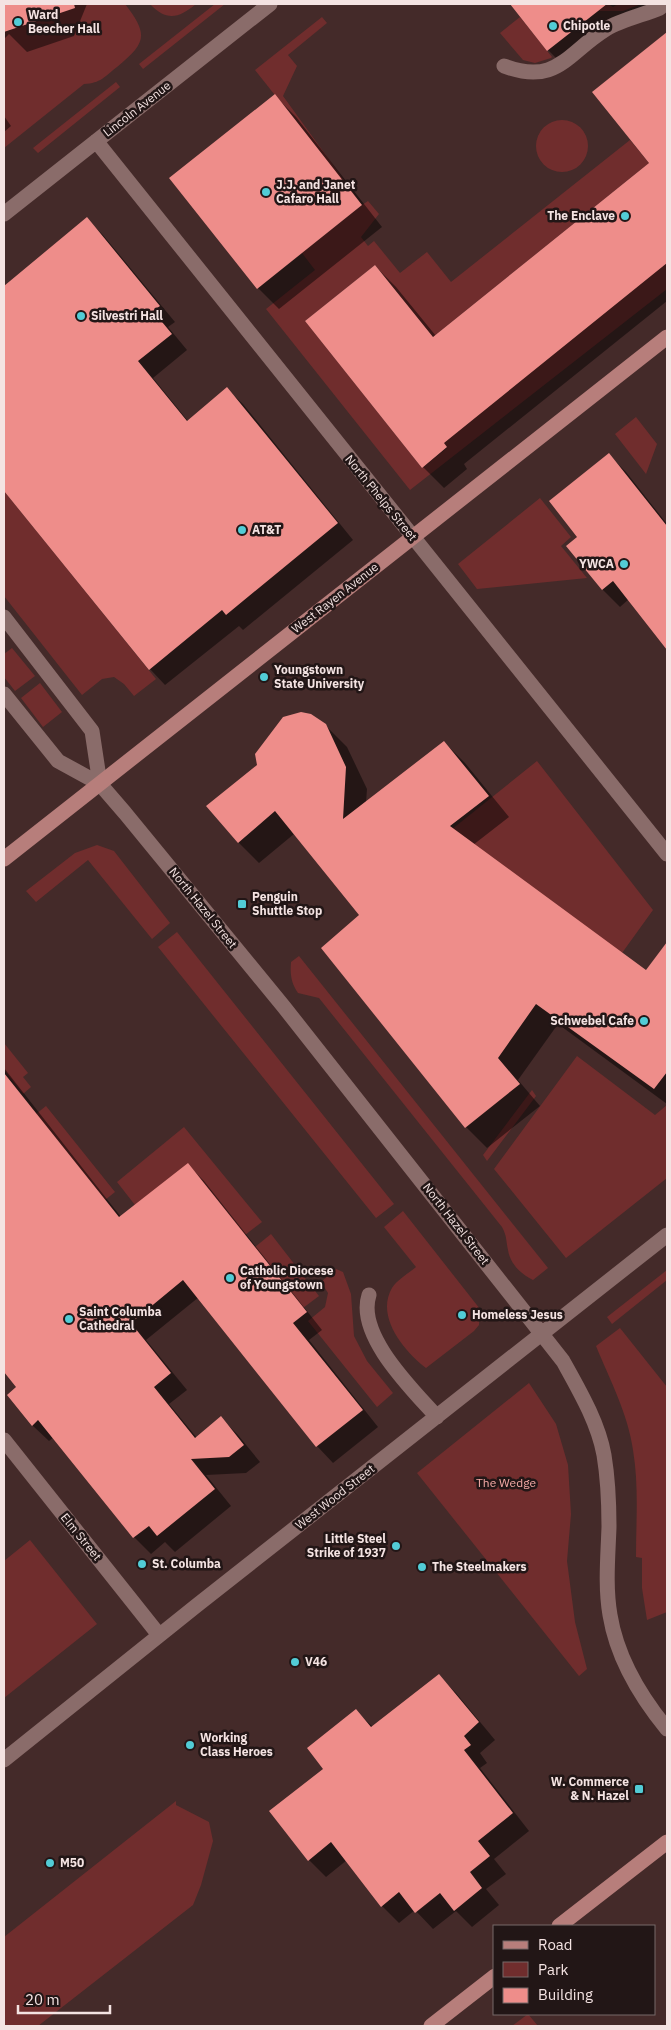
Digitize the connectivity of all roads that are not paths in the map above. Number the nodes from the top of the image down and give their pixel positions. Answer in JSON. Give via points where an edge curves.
{"nodes":[{"id":1,"x":270,"y":4,"type":"edge"},
{"id":2,"x":660,"y":8,"type":"dead end"},
{"id":3,"x":504,"y":66,"type":"dead end"},
{"id":4,"x":96,"y":141,"type":"junction"},
{"id":5,"x":4,"y":214,"type":"edge"},
{"id":6,"x":667,"y":337,"type":"edge"},
{"id":7,"x":413,"y":537,"type":"junction"},
{"id":8,"x":4,"y":618,"type":"edge"},
{"id":9,"x":4,"y":694,"type":"edge"},
{"id":10,"x":100,"y":784,"type":"junction"},
{"id":11,"x":667,"y":854,"type":"edge"},
{"id":12,"x":4,"y":859,"type":"edge"},
{"id":13,"x":667,"y":1235,"type":"edge"},
{"id":14,"x":369,"y":1295,"type":"dead end"},
{"id":15,"x":543,"y":1334,"type":"junction"},
{"id":16,"x":437,"y":1417,"type":"junction"},
{"id":17,"x":4,"y":1440,"type":"edge"},
{"id":18,"x":159,"y":1635,"type":"junction"},
{"id":19,"x":667,"y":1729,"type":"edge"},
{"id":20,"x":4,"y":1760,"type":"edge"},
{"id":21,"x":667,"y":1842,"type":"edge"},
{"id":22,"x":560,"y":1925,"type":"edge"},
{"id":23,"x":493,"y":1978,"type":"edge"},
{"id":24,"x":431,"y":2026,"type":"edge"}],
"edges":[{"from":1,"to":4,"type":"street","name":"Lincoln Avenue"},
{"from":2,"to":3,"type":"street","via":[[606,29],[550,70],[520,73]]},
{"from":4,"to":5,"type":"street","name":"Lincoln Avenue"},
{"from":4,"to":7,"type":"street","name":"North Phelps Street"},
{"from":6,"to":7,"type":"main road","name":"West Rayen Avenue"},
{"from":7,"to":10,"type":"main road","name":"West Rayen Avenue"},
{"from":7,"to":11,"type":"street","name":"North Phelps Street"},
{"from":8,"to":10,"type":"street","via":[[92,731]]},
{"from":9,"to":10,"type":"street","name":"North Hazel Street","via":[[58,761]]},
{"from":10,"to":12,"type":"main road","name":"West Rayen Avenue"},
{"from":10,"to":15,"type":"street","name":"North Hazel Street","via":[[284,1007]]},
{"from":13,"to":15,"type":"street","name":"West Wood Street"},
{"from":14,"to":16,"type":"street","via":[[366,1302],[376,1342]]},
{"from":15,"to":16,"type":"street","name":"West Wood Street"},
{"from":15,"to":19,"type":"street","name":"North Hazel Street","via":[[575,1381],[604,1453],[608,1489],[610,1614],[619,1648],[632,1677],[649,1707]]},
{"from":16,"to":18,"type":"street","name":"West Wood Street"},
{"from":17,"to":18,"type":"street","name":"Elm Street"},
{"from":18,"to":20,"type":"street","name":"West Wood Street"},
{"from":21,"to":22,"type":"main road"},
{"from":23,"to":24,"type":"main road"}]}
